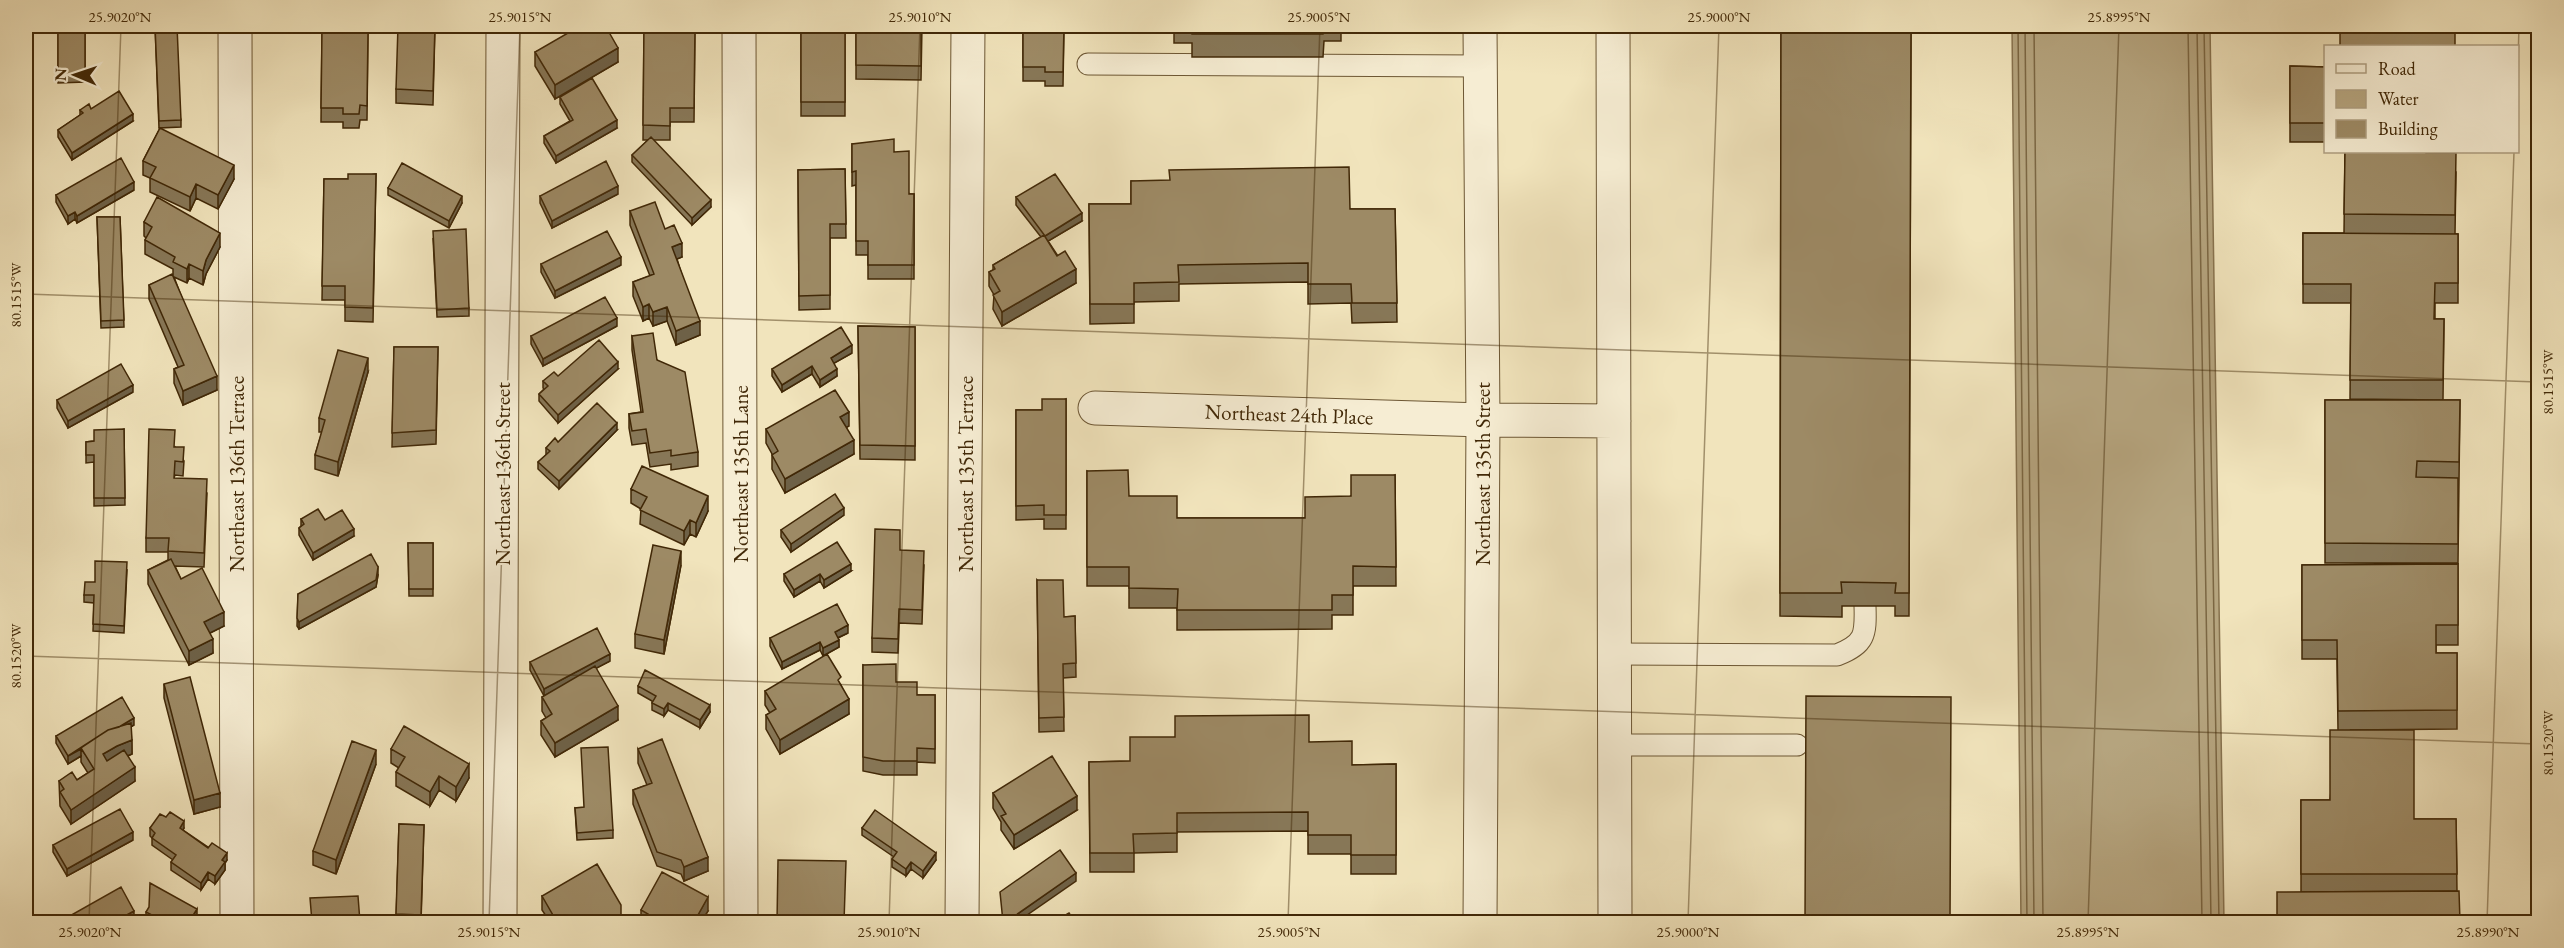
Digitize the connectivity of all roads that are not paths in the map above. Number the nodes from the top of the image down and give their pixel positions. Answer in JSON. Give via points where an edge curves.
{"nodes":[{"id":1,"x":235,"y":26,"type":"edge"},
{"id":2,"x":503,"y":26,"type":"edge"},
{"id":3,"x":739,"y":26,"type":"edge"},
{"id":4,"x":968,"y":26,"type":"edge"},
{"id":5,"x":1480,"y":26,"type":"edge"},
{"id":6,"x":1613,"y":26,"type":"edge"},
{"id":7,"x":1088,"y":64,"type":"dead end"},
{"id":8,"x":1481,"y":66,"type":"junction"},
{"id":9,"x":1095,"y":408,"type":"dead end"},
{"id":10,"x":1483,"y":420,"type":"junction"},
{"id":11,"x":1614,"y":422,"type":"junction"},
{"id":12,"x":1865,"y":606,"type":"edge"},
{"id":13,"x":1614,"y":654,"type":"junction"},
{"id":14,"x":1614,"y":745,"type":"junction"},
{"id":15,"x":1797,"y":745,"type":"dead end"},
{"id":16,"x":237,"y":922,"type":"edge"},
{"id":17,"x":500,"y":922,"type":"edge"},
{"id":18,"x":741,"y":922,"type":"edge"},
{"id":19,"x":962,"y":922,"type":"edge"},
{"id":20,"x":1480,"y":922,"type":"edge"},
{"id":21,"x":1615,"y":922,"type":"edge"}],
"edges":[{"from":1,"to":16,"type":"street","name":"Northeast 136th Terrace"},
{"from":2,"to":17,"type":"street","name":"Northeast 136th Street"},
{"from":3,"to":18,"type":"street","name":"Northeast 135th Lane"},
{"from":4,"to":19,"type":"street","name":"Northeast 135th Terrace"},
{"from":5,"to":8,"type":"street","name":"Northeast 135th Street"},
{"from":6,"to":11,"type":"street"},
{"from":7,"to":8,"type":"lane"},
{"from":8,"to":10,"type":"street","name":"Northeast 135th Street"},
{"from":9,"to":10,"type":"street","name":"Northeast 24th Place"},
{"from":10,"to":11,"type":"street","name":"Northeast 24th Place"},
{"from":10,"to":20,"type":"street","name":"Northeast 135th Street"},
{"from":11,"to":13,"type":"street"},
{"from":12,"to":13,"type":"lane","via":[[1865,630],[1854,648],[1837,655]]},
{"from":13,"to":14,"type":"street"},
{"from":14,"to":15,"type":"lane"},
{"from":14,"to":21,"type":"street"}]}
